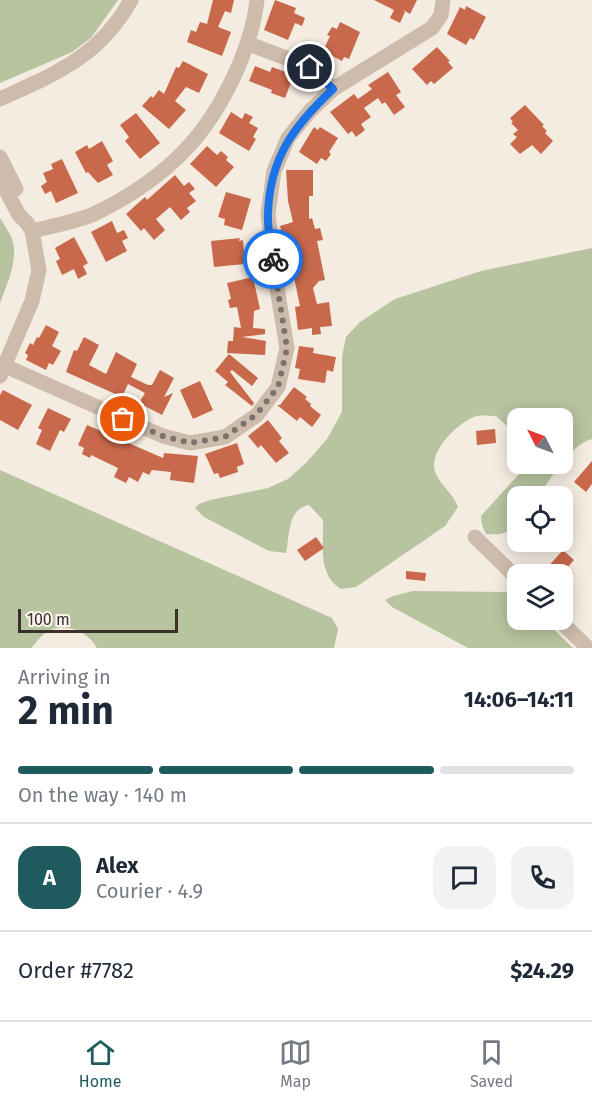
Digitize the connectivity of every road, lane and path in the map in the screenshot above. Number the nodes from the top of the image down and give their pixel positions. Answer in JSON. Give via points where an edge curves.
{"nodes":[{"id":1,"x":131,"y":0,"type":"edge"},
{"id":2,"x":256,"y":0,"type":"edge"},
{"id":3,"x":443,"y":0,"type":"edge"},
{"id":4,"x":249,"y":44,"type":"junction"},
{"id":5,"x":333,"y":89,"type":"junction"},
{"id":6,"x":0,"y":99,"type":"edge"},
{"id":7,"x":0,"y":157,"type":"edge"},
{"id":8,"x":0,"y":179,"type":"edge"},
{"id":9,"x":29,"y":227,"type":"junction"},
{"id":10,"x":3,"y":371,"type":"edge"},
{"id":11,"x":476,"y":537,"type":"dead end"},
{"id":12,"x":507,"y":568,"type":"edge"},
{"id":13,"x":569,"y":630,"type":"edge"},
{"id":14,"x":588,"y":648,"type":"edge"}],
"edges":[{"from":1,"to":6,"type":"street","via":[[121,18],[93,49],[55,74]]},
{"from":2,"to":4,"type":"street"},
{"from":3,"to":5,"type":"street","via":[[441,15],[432,28]]},
{"from":4,"to":5,"type":"street","via":[[310,67]]},
{"from":4,"to":9,"type":"street","via":[[219,105],[194,139],[146,184],[93,214]]},
{"from":5,"to":10,"type":"street","via":[[288,138],[274,171],[268,214],[287,348],[278,387],[256,415],[225,437],[190,443],[163,436]]},
{"from":7,"to":9,"type":"street","via":[[27,209]]},
{"from":8,"to":9,"type":"street","via":[[18,215]]},
{"from":9,"to":10,"type":"street","via":[[39,270],[32,302]]},
{"from":11,"to":12,"type":"street"},
{"from":13,"to":14,"type":"street"}]}
